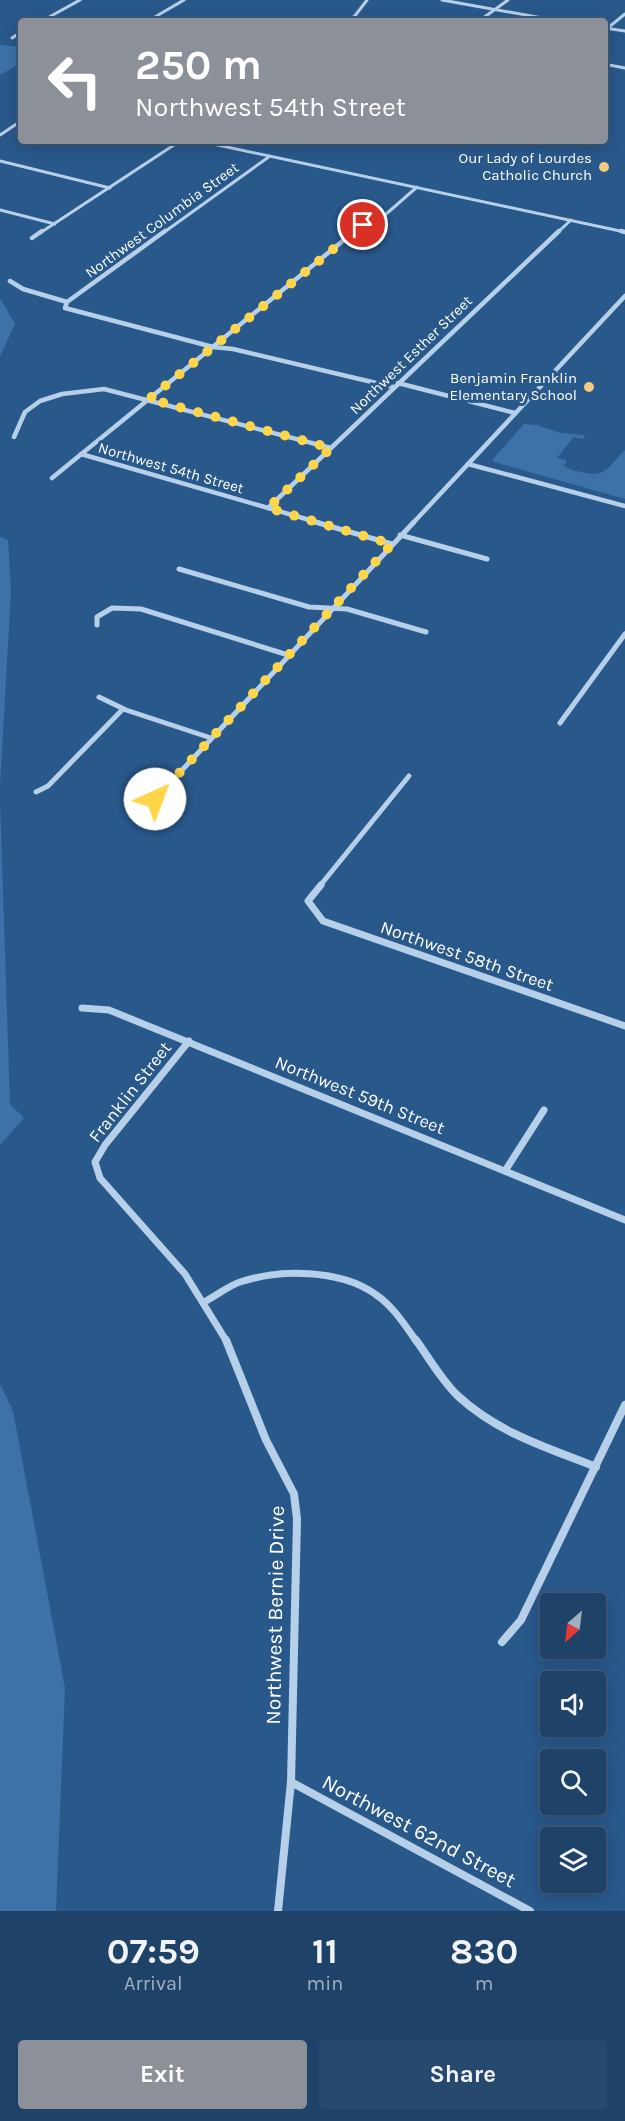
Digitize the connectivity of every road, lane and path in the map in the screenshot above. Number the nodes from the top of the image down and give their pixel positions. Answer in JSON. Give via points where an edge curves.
{"nodes":[{"id":1,"x":80,"y":0,"type":"edge"},
{"id":2,"x":184,"y":0,"type":"edge"},
{"id":3,"x":368,"y":0,"type":"edge"},
{"id":4,"x":442,"y":0,"type":"edge"},
{"id":5,"x":508,"y":0,"type":"edge"},
{"id":6,"x":495,"y":9,"type":"junction"},
{"id":7,"x":625,"y":14,"type":"edge"},
{"id":8,"x":353,"y":17,"type":"joint"},
{"id":9,"x":47,"y":18,"type":"edge"},
{"id":10,"x":153,"y":18,"type":"edge"},
{"id":11,"x":359,"y":18,"type":"edge"},
{"id":12,"x":483,"y":18,"type":"edge"},
{"id":13,"x":543,"y":18,"type":"edge"},
{"id":14,"x":608,"y":27,"type":"edge"},
{"id":15,"x":608,"y":29,"type":"edge"},
{"id":16,"x":625,"y":31,"type":"edge"},
{"id":17,"x":18,"y":34,"type":"edge"},
{"id":18,"x":12,"y":38,"type":"dead end"},
{"id":19,"x":608,"y":65,"type":"edge"},
{"id":20,"x":625,"y":68,"type":"edge"},
{"id":21,"x":18,"y":123,"type":"edge"},
{"id":22,"x":0,"y":135,"type":"edge"},
{"id":23,"x":176,"y":144,"type":"edge"},
{"id":24,"x":213,"y":144,"type":"edge"},
{"id":25,"x":270,"y":156,"type":"junction"},
{"id":26,"x":0,"y":161,"type":"edge"},
{"id":27,"x":110,"y":188,"type":"junction"},
{"id":28,"x":417,"y":188,"type":"junction"},
{"id":29,"x":0,"y":210,"type":"edge"},
{"id":30,"x":572,"y":220,"type":"junction"},
{"id":31,"x":55,"y":224,"type":"junction"},
{"id":32,"x":625,"y":232,"type":"edge"},
{"id":33,"x":32,"y":238,"type":"dead end"},
{"id":34,"x":10,"y":281,"type":"dead end"},
{"id":35,"x":625,"y":296,"type":"edge"},
{"id":36,"x":67,"y":302,"type":"junction"},
{"id":37,"x":213,"y":347,"type":"junction"},
{"id":38,"x":398,"y":383,"type":"junction"},
{"id":39,"x":393,"y":387,"type":"junction"},
{"id":40,"x":149,"y":399,"type":"junction"},
{"id":41,"x":515,"y":413,"type":"junction"},
{"id":42,"x":14,"y":437,"type":"dead end"},
{"id":43,"x":331,"y":448,"type":"junction"},
{"id":44,"x":81,"y":454,"type":"junction"},
{"id":45,"x":468,"y":464,"type":"junction"},
{"id":46,"x":52,"y":478,"type":"dead end"},
{"id":47,"x":625,"y":506,"type":"edge"},
{"id":48,"x":268,"y":508,"type":"junction"},
{"id":49,"x":400,"y":535,"type":"junction"},
{"id":50,"x":392,"y":544,"type":"junction"},
{"id":51,"x":487,"y":559,"type":"dead end"},
{"id":52,"x":178,"y":569,"type":"dead end"},
{"id":53,"x":332,"y":607,"type":"junction"},
{"id":54,"x":97,"y":625,"type":"dead end"},
{"id":55,"x":426,"y":632,"type":"dead end"},
{"id":56,"x":625,"y":634,"type":"edge"},
{"id":57,"x":288,"y":655,"type":"junction"},
{"id":58,"x":99,"y":697,"type":"dead end"},
{"id":59,"x":123,"y":709,"type":"junction"},
{"id":60,"x":560,"y":723,"type":"dead end"},
{"id":61,"x":211,"y":738,"type":"junction"},
{"id":62,"x":409,"y":776,"type":"dead end"},
{"id":63,"x":36,"y":792,"type":"dead end"},
{"id":64,"x":155,"y":799,"type":"dead end"},
{"id":65,"x":82,"y":1008,"type":"dead end"},
{"id":66,"x":625,"y":1026,"type":"edge"},
{"id":67,"x":189,"y":1041,"type":"junction"},
{"id":68,"x":544,"y":1110,"type":"dead end"},
{"id":69,"x":95,"y":1162,"type":"joint"},
{"id":70,"x":505,"y":1171,"type":"junction"},
{"id":71,"x":625,"y":1220,"type":"edge"},
{"id":72,"x":204,"y":1302,"type":"junction"},
{"id":73,"x":625,"y":1405,"type":"edge"},
{"id":74,"x":596,"y":1467,"type":"junction"},
{"id":75,"x":502,"y":1642,"type":"dead end"},
{"id":76,"x":291,"y":1782,"type":"junction"},
{"id":77,"x":278,"y":1911,"type":"edge"},
{"id":78,"x":530,"y":1911,"type":"edge"}],
"edges":[{"from":1,"to":9,"type":"street"},
{"from":2,"to":10,"type":"street"},
{"from":3,"to":8,"type":"street"},
{"from":4,"to":6,"type":"street"},
{"from":5,"to":6,"type":"street"},
{"from":6,"to":12,"type":"street"},
{"from":6,"to":13,"type":"street"},
{"from":7,"to":14,"type":"street"},
{"from":8,"to":11,"type":"street"},
{"from":15,"to":16,"type":"street"},
{"from":17,"to":18,"type":"street"},
{"from":19,"to":20,"type":"street"},
{"from":21,"to":22,"type":"street"},
{"from":23,"to":27,"type":"street"},
{"from":24,"to":25,"type":"street"},
{"from":25,"to":28,"type":"street"},
{"from":25,"to":36,"type":"street","name":"Northwest Columbia Street"},
{"from":26,"to":27,"type":"street"},
{"from":27,"to":31,"type":"street"},
{"from":28,"to":30,"type":"street"},
{"from":28,"to":37,"type":"street","via":[[385,215],[363,225]]},
{"from":29,"to":31,"type":"street"},
{"from":30,"to":32,"type":"street"},
{"from":30,"to":38,"type":"street","name":"Northwest Esther Street"},
{"from":31,"to":33,"type":"street"},
{"from":34,"to":36,"type":"street","via":[[23,289]]},
{"from":35,"to":41,"type":"street"},
{"from":36,"to":37,"type":"street","via":[[65,308]]},
{"from":37,"to":39,"type":"street"},
{"from":37,"to":40,"type":"street"},
{"from":38,"to":39,"type":"street","name":"Northwest Esther Street"},
{"from":38,"to":41,"type":"street"},
{"from":39,"to":43,"type":"street","name":"Northwest Esther Street"},
{"from":40,"to":42,"type":"street","via":[[104,389],[42,400],[26,411]]},
{"from":40,"to":43,"type":"street"},
{"from":40,"to":44,"type":"street"},
{"from":41,"to":45,"type":"street"},
{"from":43,"to":48,"type":"street","name":"Northwest Esther Street"},
{"from":44,"to":46,"type":"street"},
{"from":44,"to":48,"type":"street","name":"Northwest 54th Street"},
{"from":45,"to":47,"type":"street"},
{"from":45,"to":49,"type":"street"},
{"from":48,"to":50,"type":"street","name":"Northwest 54th Street"},
{"from":49,"to":50,"type":"street"},
{"from":49,"to":51,"type":"street"},
{"from":50,"to":53,"type":"street"},
{"from":52,"to":53,"type":"street","via":[[309,607]]},
{"from":53,"to":55,"type":"street"},
{"from":53,"to":57,"type":"street"},
{"from":54,"to":57,"type":"street","via":[[97,617],[103,612],[123,607],[141,609]]},
{"from":56,"to":60,"type":"street"},
{"from":57,"to":61,"type":"street"},
{"from":58,"to":59,"type":"street"},
{"from":59,"to":61,"type":"street"},
{"from":59,"to":63,"type":"street","via":[[51,783]]},
{"from":61,"to":64,"type":"street"},
{"from":62,"to":66,"type":"street","name":"Northwest 58th Street","via":[[308,901],[323,921]]},
{"from":65,"to":67,"type":"street","name":"Northwest 59th Street","via":[[109,1010]]},
{"from":67,"to":69,"type":"street","name":"Franklin Street"},
{"from":67,"to":70,"type":"street","name":"Northwest 59th Street"},
{"from":68,"to":70,"type":"street"},
{"from":69,"to":72,"type":"street","name":"Northwest Bernie Drive","via":[[100,1178],[185,1274]]},
{"from":70,"to":71,"type":"street","name":"Northwest 59th Street"},
{"from":72,"to":74,"type":"street","via":[[240,1282],[283,1274],[319,1274],[354,1282],[392,1308],[456,1394],[490,1422]]},
{"from":72,"to":76,"type":"street","name":"Northwest Bernie Drive","via":[[231,1348],[266,1440],[294,1494],[297,1519]]},
{"from":73,"to":74,"type":"street"},
{"from":74,"to":75,"type":"street","via":[[521,1620]]},
{"from":76,"to":77,"type":"street","name":"Northwest Bernie Drive"},
{"from":76,"to":78,"type":"street","name":"Northwest 62nd Street"}]}
